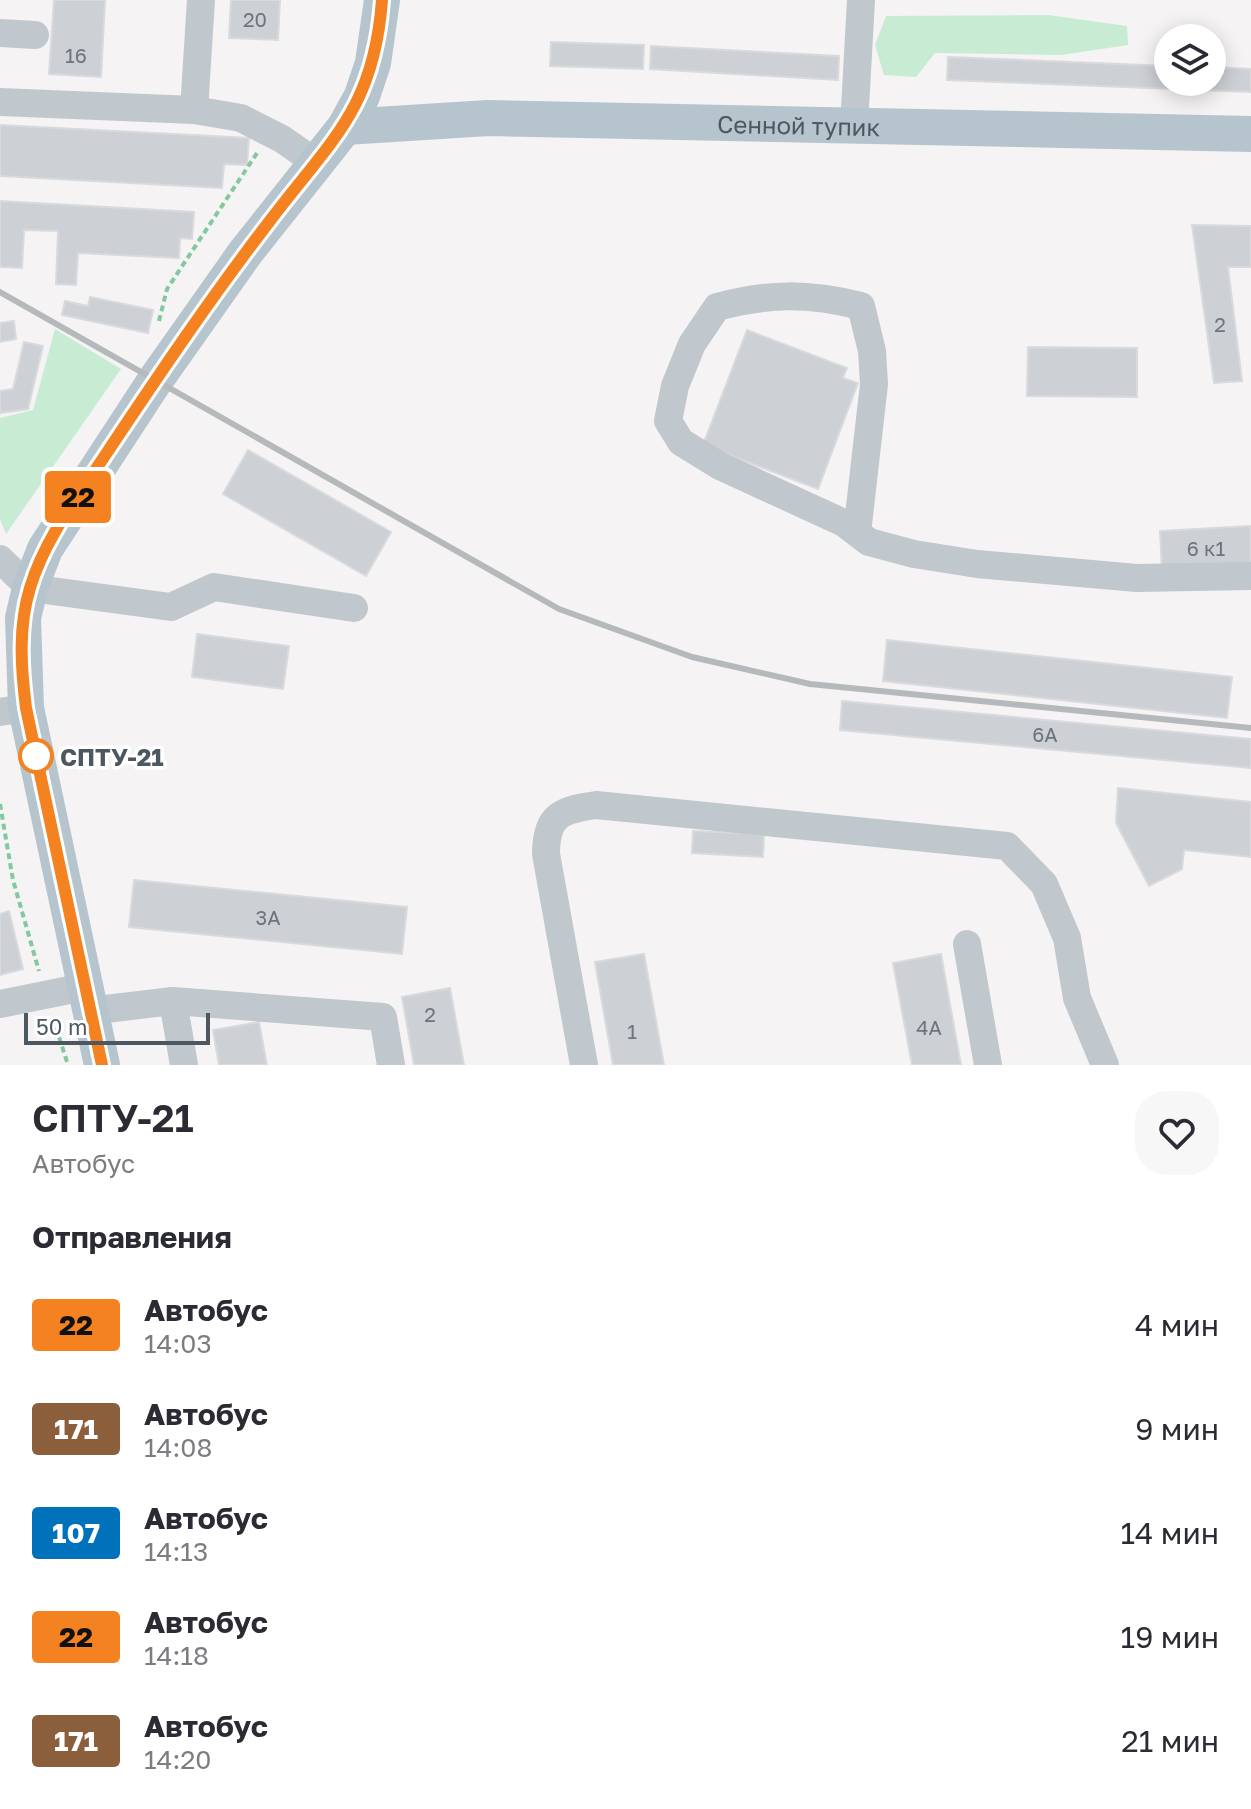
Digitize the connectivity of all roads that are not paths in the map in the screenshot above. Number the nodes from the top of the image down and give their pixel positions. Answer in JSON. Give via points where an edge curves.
{"nodes":[{"id":1,"x":201,"y":0,"type":"edge"},
{"id":2,"x":382,"y":0,"type":"edge"},
{"id":3,"x":861,"y":0,"type":"edge"},
{"id":4,"x":0,"y":33,"type":"edge"},
{"id":5,"x":35,"y":35,"type":"dead end"},
{"id":6,"x":0,"y":102,"type":"edge"},
{"id":7,"x":194,"y":110,"type":"junction"},
{"id":8,"x":854,"y":126,"type":"junction"},
{"id":9,"x":345,"y":127,"type":"junction"},
{"id":10,"x":1251,"y":134,"type":"edge"},
{"id":11,"x":315,"y":162,"type":"junction"},
{"id":12,"x":857,"y":533,"type":"junction"},
{"id":13,"x":0,"y":559,"type":"edge"},
{"id":14,"x":1251,"y":576,"type":"edge"},
{"id":15,"x":30,"y":588,"type":"junction"},
{"id":16,"x":354,"y":608,"type":"dead end"},
{"id":17,"x":13,"y":710,"type":"edge"},
{"id":18,"x":967,"y":944,"type":"dead end"},
{"id":19,"x":86,"y":999,"type":"junction"},
{"id":20,"x":173,"y":1001,"type":"junction"},
{"id":21,"x":0,"y":1004,"type":"edge"},
{"id":22,"x":102,"y":1065,"type":"edge"},
{"id":23,"x":184,"y":1065,"type":"edge"},
{"id":24,"x":391,"y":1065,"type":"edge"},
{"id":25,"x":584,"y":1065,"type":"edge"},
{"id":26,"x":988,"y":1065,"type":"edge"},
{"id":27,"x":1105,"y":1065,"type":"edge"}],
"edges":[{"from":1,"to":7,"type":"street"},
{"from":2,"to":9,"type":"main road","via":[[373,63]]},
{"from":3,"to":8,"type":"street"},
{"from":4,"to":5,"type":"street"},
{"from":6,"to":7,"type":"street"},
{"from":7,"to":11,"type":"street","via":[[241,118]]},
{"from":8,"to":9,"type":"main road","name":"Сенной тупик","via":[[488,118]]},
{"from":8,"to":10,"type":"main road","name":"Сенной тупик"},
{"from":9,"to":11,"type":"main road"},
{"from":11,"to":15,"type":"main road","via":[[154,382],[45,549]]},
{"from":12,"to":12,"type":"street","via":[[874,384],[861,306],[818,295],[758,297],[717,307],[692,344],[675,386],[668,421],[681,442]]},
{"from":12,"to":14,"type":"street","via":[[869,542],[914,554],[977,564],[1137,578]]},
{"from":13,"to":15,"type":"street"},
{"from":15,"to":16,"type":"street","via":[[171,607],[214,587]]},
{"from":15,"to":17,"type":"main road"},
{"from":17,"to":19,"type":"main road"},
{"from":18,"to":26,"type":"street"},
{"from":19,"to":20,"type":"street"},
{"from":19,"to":21,"type":"street","via":[[46,995]]},
{"from":19,"to":22,"type":"main road"},
{"from":20,"to":23,"type":"street"},
{"from":20,"to":24,"type":"street","via":[[383,1017]]},
{"from":25,"to":27,"type":"street","via":[[546,835],[552,820],[572,808],[596,805],[1007,846],[1044,884],[1067,938],[1077,998]]}]}
